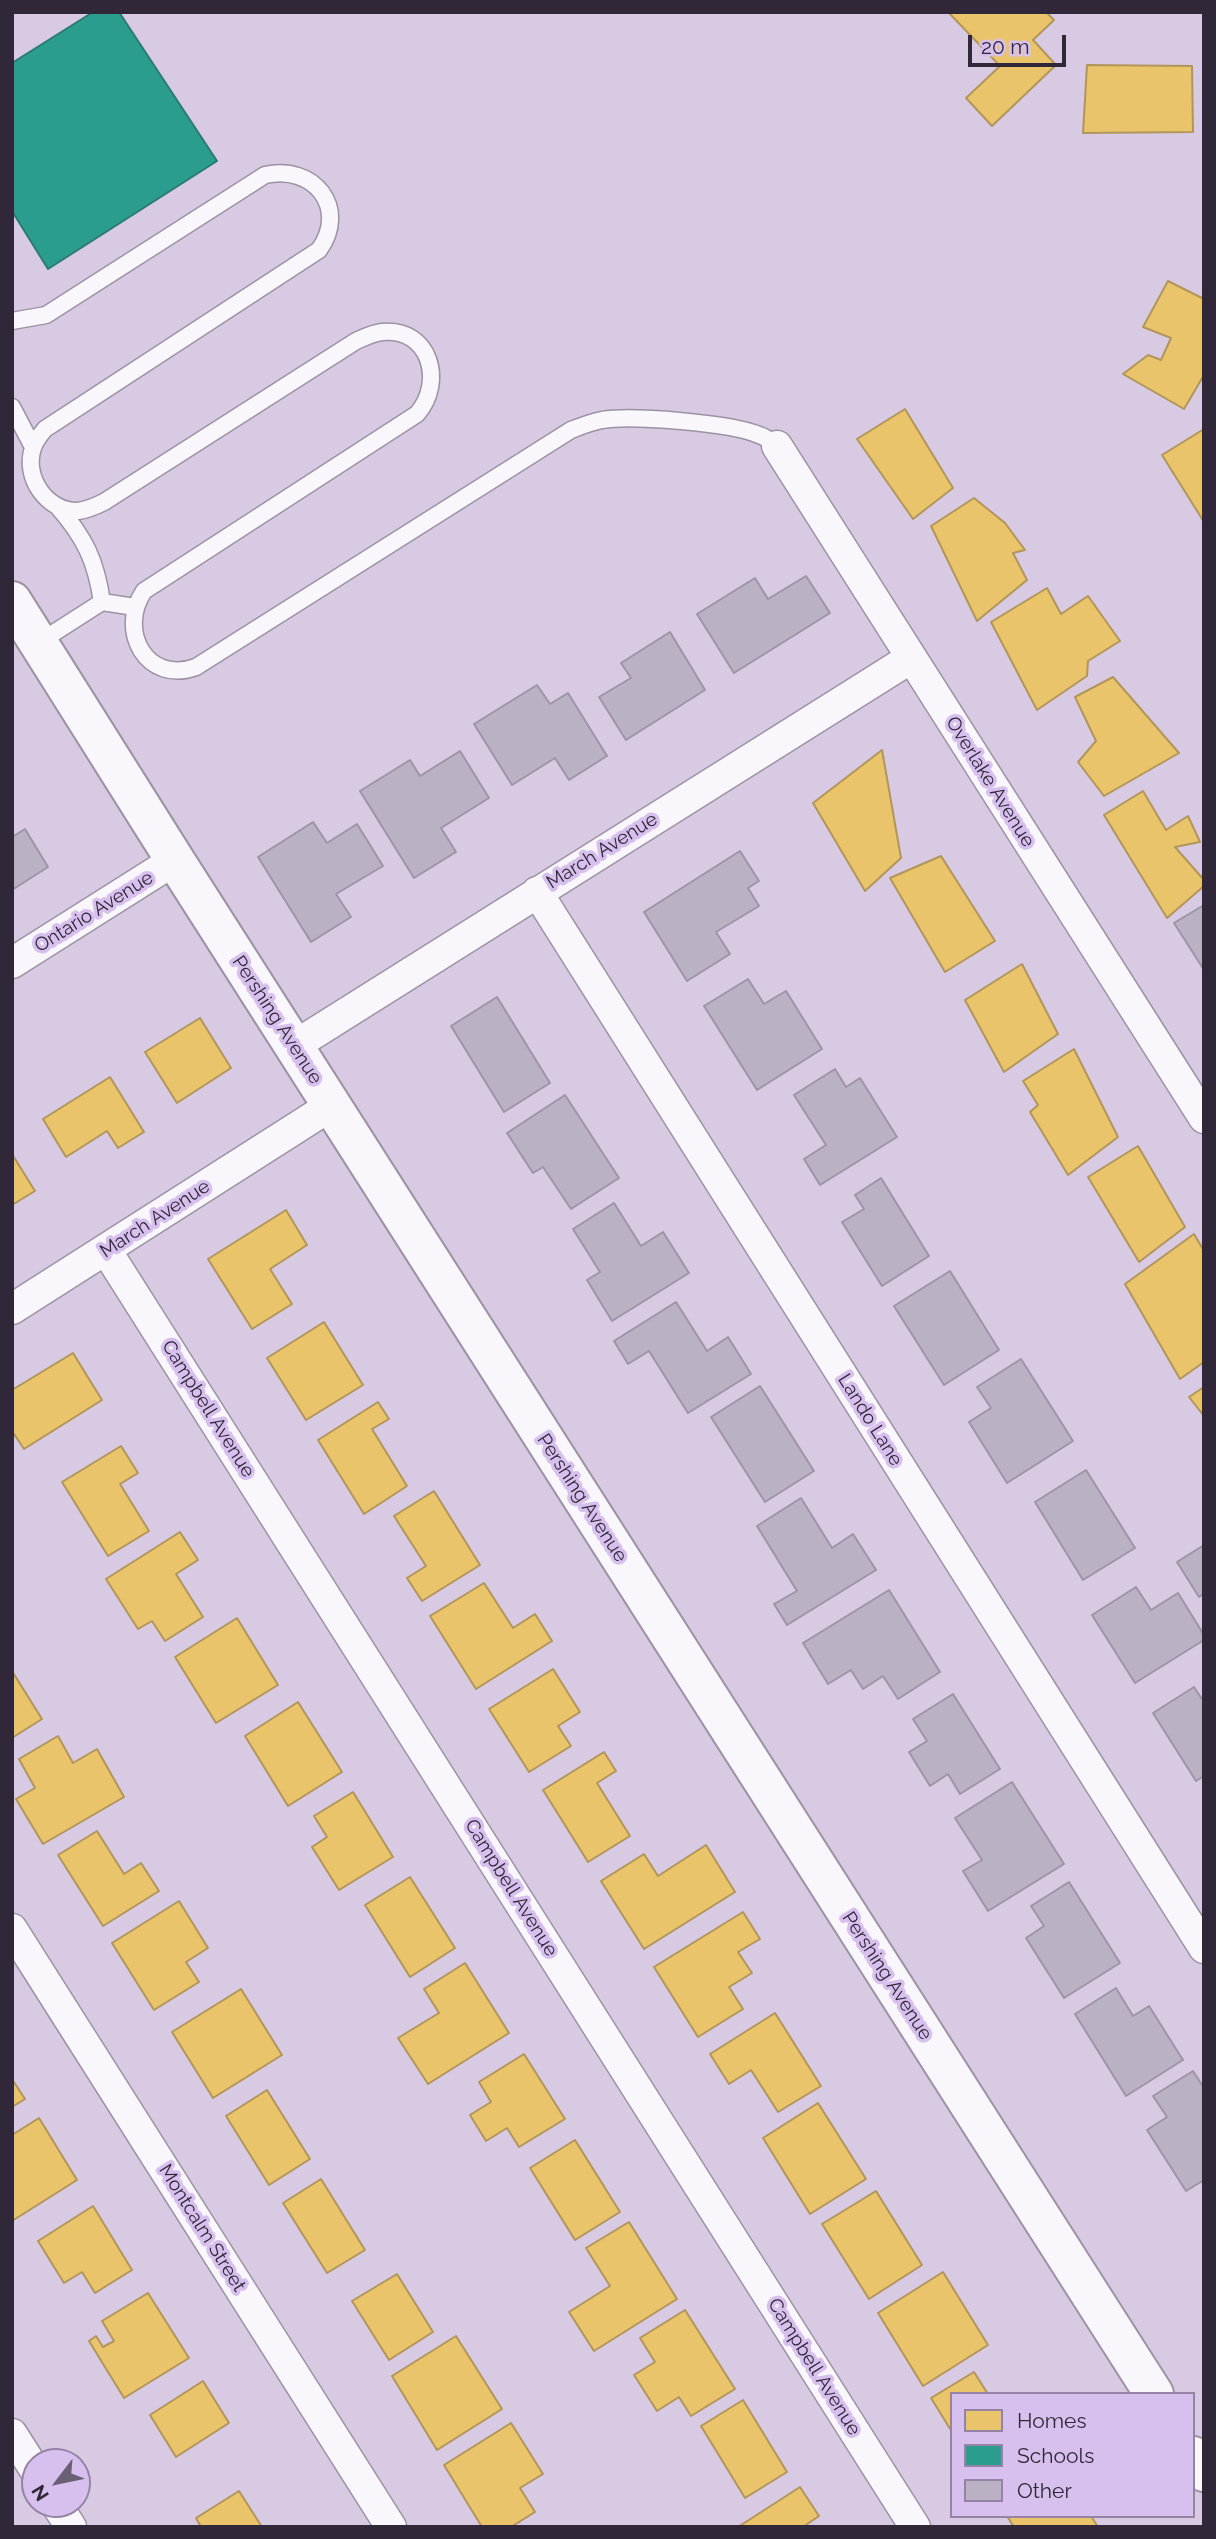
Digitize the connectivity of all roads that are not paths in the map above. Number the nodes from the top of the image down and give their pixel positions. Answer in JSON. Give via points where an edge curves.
{"nodes":[{"id":1,"x":12,"y":321,"type":"edge"},
{"id":2,"x":12,"y":407,"type":"edge"},
{"id":3,"x":777,"y":446,"type":"joint"},
{"id":4,"x":33,"y":447,"type":"junction"},
{"id":5,"x":58,"y":507,"type":"junction"},
{"id":6,"x":12,"y":601,"type":"edge"},
{"id":7,"x":102,"y":602,"type":"junction"},
{"id":8,"x":135,"y":607,"type":"junction"},
{"id":9,"x":38,"y":643,"type":"junction"},
{"id":10,"x":911,"y":658,"type":"junction"},
{"id":11,"x":175,"y":860,"type":"junction"},
{"id":12,"x":537,"y":892,"type":"junction"},
{"id":13,"x":12,"y":963,"type":"edge"},
{"id":14,"x":294,"y":1046,"type":"junction"},
{"id":15,"x":332,"y":1105,"type":"junction"},
{"id":16,"x":1204,"y":1118,"type":"edge"},
{"id":17,"x":106,"y":1250,"type":"junction"},
{"id":18,"x":12,"y":1309,"type":"edge"},
{"id":19,"x":12,"y":1929,"type":"edge"},
{"id":20,"x":1204,"y":1948,"type":"edge"},
{"id":21,"x":1153,"y":2392,"type":"edge"},
{"id":22,"x":391,"y":2527,"type":"edge"},
{"id":23,"x":915,"y":2527,"type":"edge"}],
"edges":[{"from":1,"to":4,"type":"lane","via":[[46,314],[265,175],[289,172],[311,181],[325,196],[330,226],[319,250],[56,420]]},
{"from":2,"to":4,"type":"lane"},
{"from":3,"to":8,"type":"lane","via":[[741,429],[684,422],[604,420],[571,430],[190,670],[166,669],[144,655],[133,634]]},
{"from":3,"to":10,"type":"street","name":"Overlake Avenue"},
{"from":4,"to":5,"type":"lane","via":[[35,482]]},
{"from":5,"to":7,"type":"lane","via":[[82,536],[99,579]]},
{"from":5,"to":8,"type":"lane","via":[[80,511],[104,502],[356,341],[385,332],[420,345],[430,364],[432,387],[417,414],[153,584]]},
{"from":6,"to":9,"type":"street","name":"Pershing Avenue"},
{"from":7,"to":8,"type":"lane"},
{"from":7,"to":9,"type":"lane"},
{"from":9,"to":11,"type":"street","name":"Pershing Avenue"},
{"from":10,"to":12,"type":"street","name":"March Avenue"},
{"from":10,"to":16,"type":"street","name":"Overlake Avenue"},
{"from":11,"to":13,"type":"street","name":"Ontario Avenue"},
{"from":11,"to":14,"type":"street","name":"Pershing Avenue"},
{"from":12,"to":14,"type":"street","name":"March Avenue"},
{"from":12,"to":20,"type":"street","name":"Lando Lane"},
{"from":14,"to":15,"type":"street","name":"Pershing Avenue"},
{"from":15,"to":17,"type":"street","name":"March Avenue"},
{"from":15,"to":21,"type":"street","name":"Pershing Avenue"},
{"from":17,"to":18,"type":"street","name":"March Avenue"},
{"from":17,"to":23,"type":"street","name":"Campbell Avenue"},
{"from":19,"to":22,"type":"street","name":"Montcalm Street"}]}
